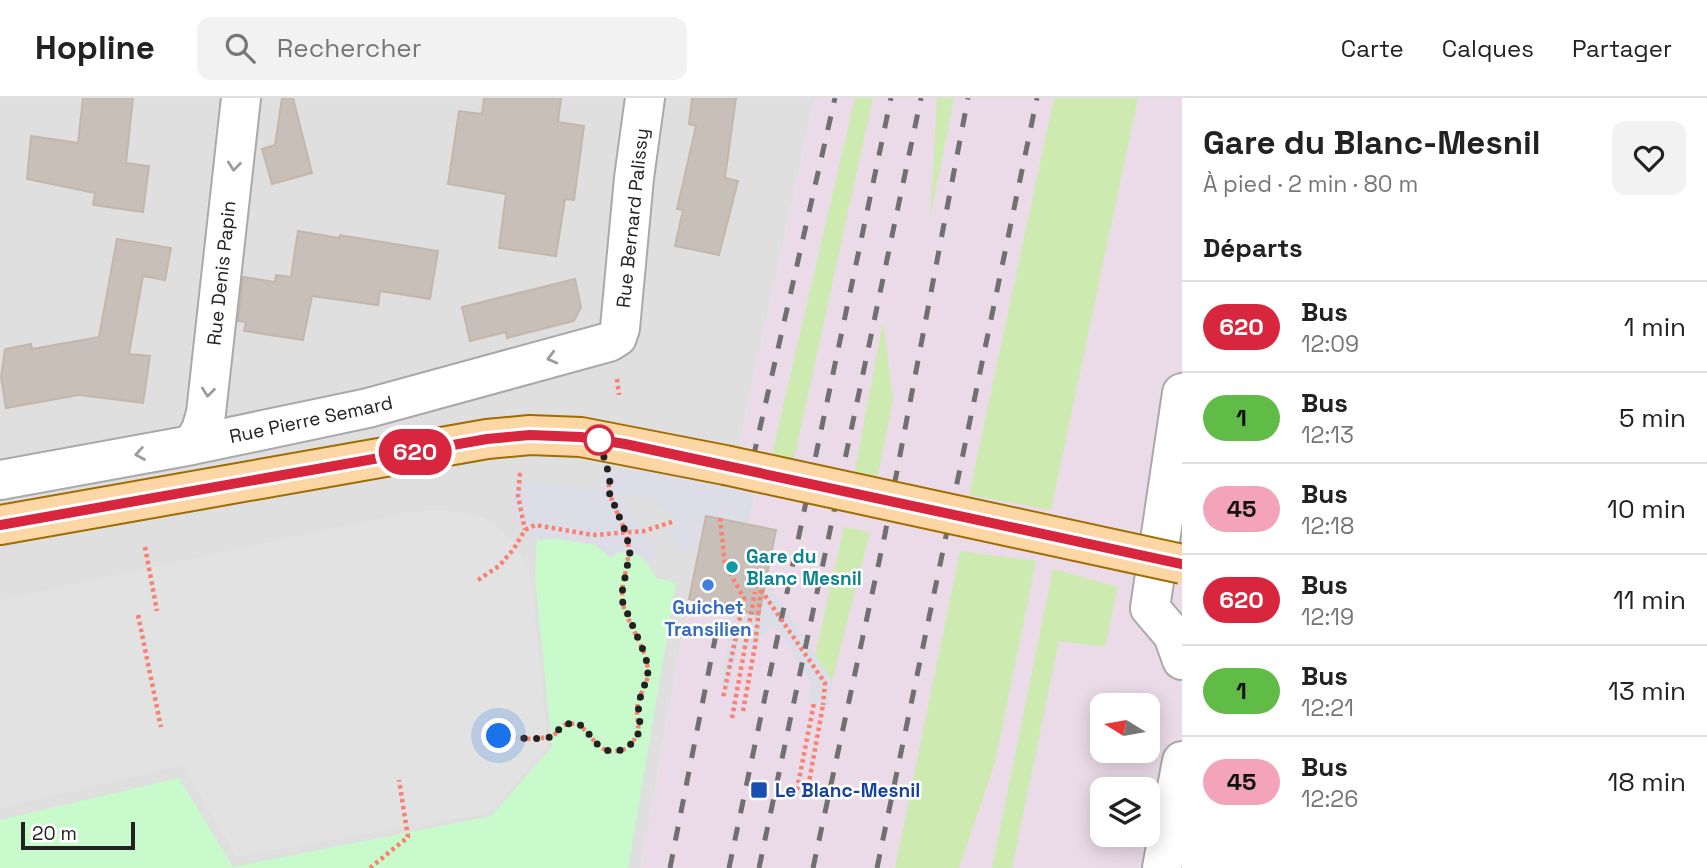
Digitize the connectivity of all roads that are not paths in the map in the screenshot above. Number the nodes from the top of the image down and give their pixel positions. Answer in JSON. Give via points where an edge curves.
{"nodes":[{"id":1,"x":241,"y":98,"type":"edge"},
{"id":2,"x":645,"y":98,"type":"edge"},
{"id":3,"x":617,"y":337,"type":"joint"},
{"id":4,"x":1182,"y":393,"type":"edge"},
{"id":5,"x":192,"y":444,"type":"junction"},
{"id":6,"x":0,"y":480,"type":"edge"},
{"id":7,"x":0,"y":525,"type":"edge"},
{"id":8,"x":1182,"y":564,"type":"edge"},
{"id":9,"x":1182,"y":660,"type":"edge"},
{"id":10,"x":1182,"y":761,"type":"edge"},
{"id":11,"x":1162,"y":868,"type":"edge"}],
"edges":[{"from":1,"to":5,"type":"street","name":"Rue Denis Papin","one_way":true,"via":[[206,414]]},
{"from":2,"to":3,"type":"street","name":"Rue Bernard Palissy"},
{"from":3,"to":5,"type":"street","name":"Rue Pierre Semard","one_way":true,"via":[[368,408]]},
{"from":4,"to":9,"type":"street","via":[[1150,608],[1173,635]]},
{"from":5,"to":6,"type":"street","name":"Rue Pierre Semard","one_way":true},
{"from":7,"to":8,"type":"main road","bridge":true,"via":[[530,435],[581,437],[725,465]]},
{"from":10,"to":11,"type":"street"}]}
